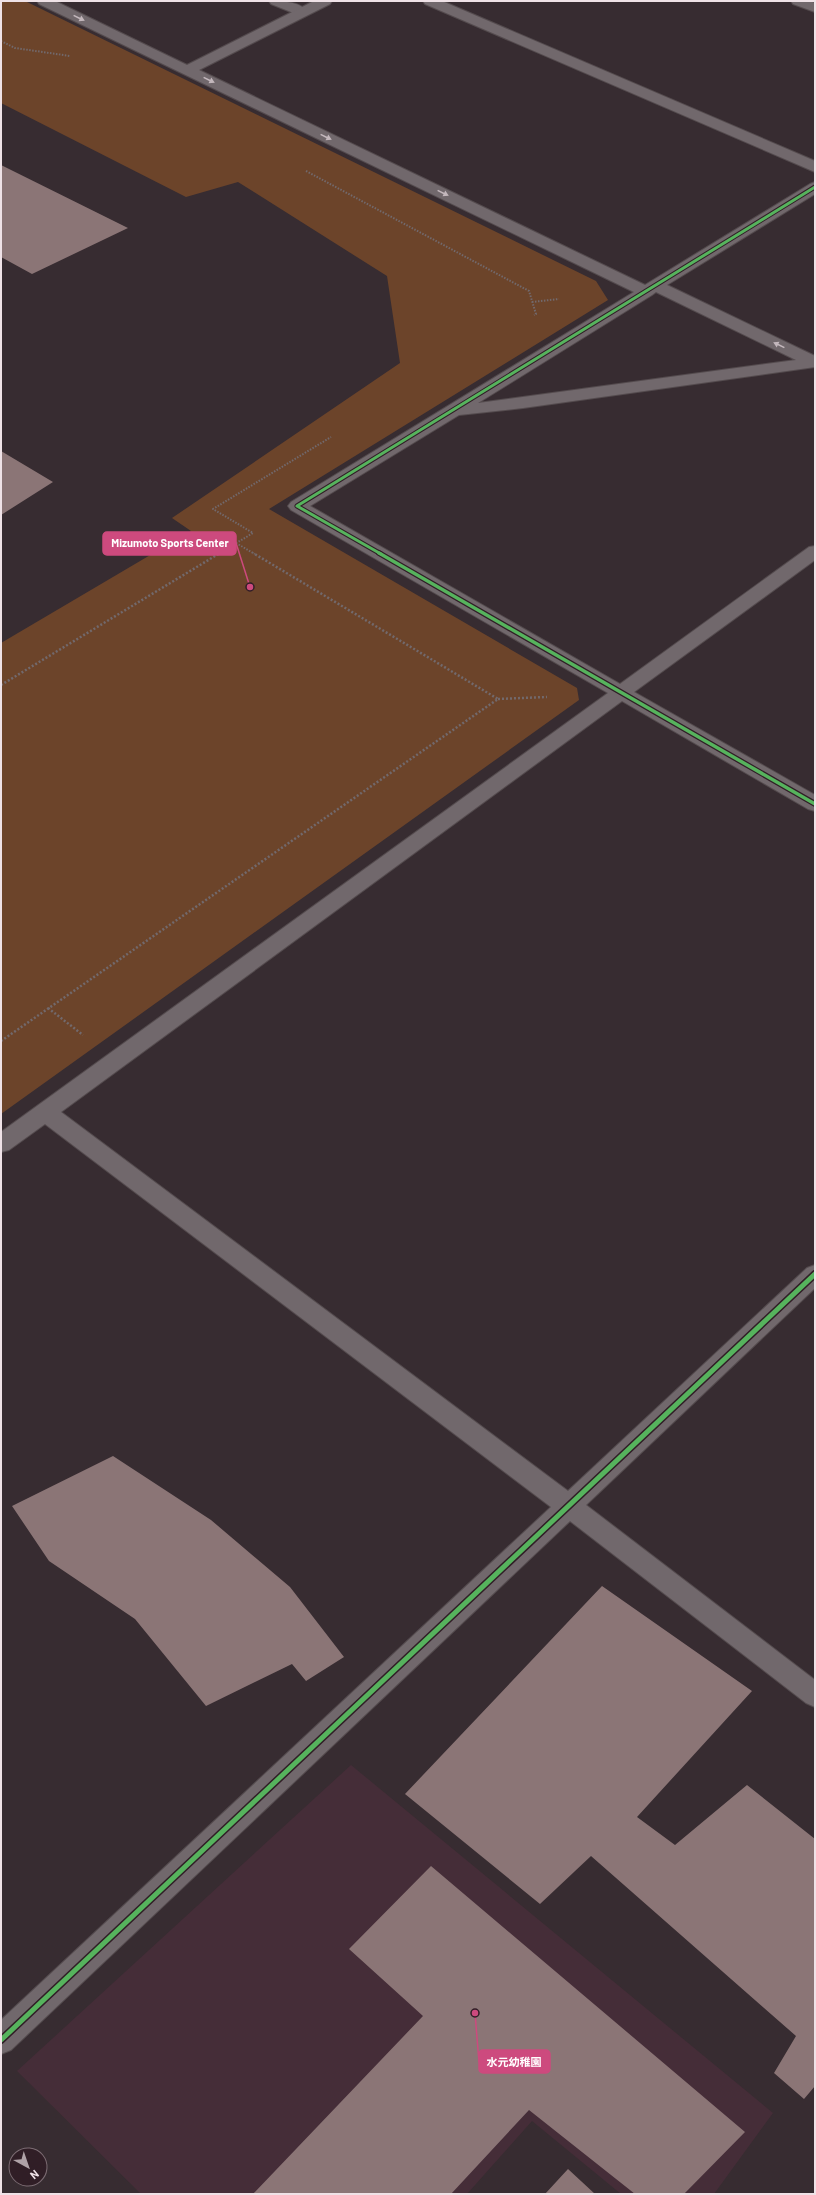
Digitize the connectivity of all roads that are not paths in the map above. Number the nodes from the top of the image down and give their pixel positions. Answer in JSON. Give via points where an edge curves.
{"nodes":[{"id":1,"x":44,"y":1,"type":"edge"},
{"id":2,"x":276,"y":1,"type":"edge"},
{"id":3,"x":325,"y":1,"type":"edge"},
{"id":4,"x":430,"y":1,"type":"edge"},
{"id":5,"x":798,"y":1,"type":"edge"},
{"id":6,"x":815,"y":8,"type":"edge"},
{"id":7,"x":301,"y":12,"type":"junction"},
{"id":8,"x":188,"y":70,"type":"junction"},
{"id":9,"x":815,"y":167,"type":"edge"},
{"id":10,"x":815,"y":187,"type":"edge"},
{"id":11,"x":651,"y":289,"type":"junction"},
{"id":12,"x":814,"y":362,"type":"edge"},
{"id":13,"x":455,"y":410,"type":"junction"},
{"id":14,"x":815,"y":551,"type":"edge"},
{"id":15,"x":619,"y":693,"type":"junction"},
{"id":16,"x":815,"y":804,"type":"edge"},
{"id":17,"x":45,"y":1112,"type":"junction"},
{"id":18,"x":1,"y":1144,"type":"edge"},
{"id":19,"x":815,"y":1274,"type":"edge"},
{"id":20,"x":568,"y":1506,"type":"junction"},
{"id":21,"x":815,"y":1695,"type":"edge"},
{"id":22,"x":1,"y":2040,"type":"edge"}],
"edges":[{"from":1,"to":8,"type":"street","one_way":true},
{"from":2,"to":7,"type":"street"},
{"from":3,"to":7,"type":"street"},
{"from":4,"to":9,"type":"street"},
{"from":5,"to":6,"type":"street"},
{"from":7,"to":8,"type":"street"},
{"from":8,"to":11,"type":"street","one_way":true},
{"from":10,"to":11,"type":"street"},
{"from":12,"to":11,"type":"street","one_way":true},
{"from":11,"to":13,"type":"street"},
{"from":12,"to":13,"type":"street","via":[[561,398]]},
{"from":13,"to":15,"type":"street","via":[[297,506]]},
{"from":14,"to":15,"type":"street"},
{"from":15,"to":16,"type":"street"},
{"from":15,"to":17,"type":"street"},
{"from":17,"to":18,"type":"street"},
{"from":17,"to":20,"type":"street"},
{"from":19,"to":20,"type":"street"},
{"from":20,"to":21,"type":"street"},
{"from":20,"to":22,"type":"street"}]}
